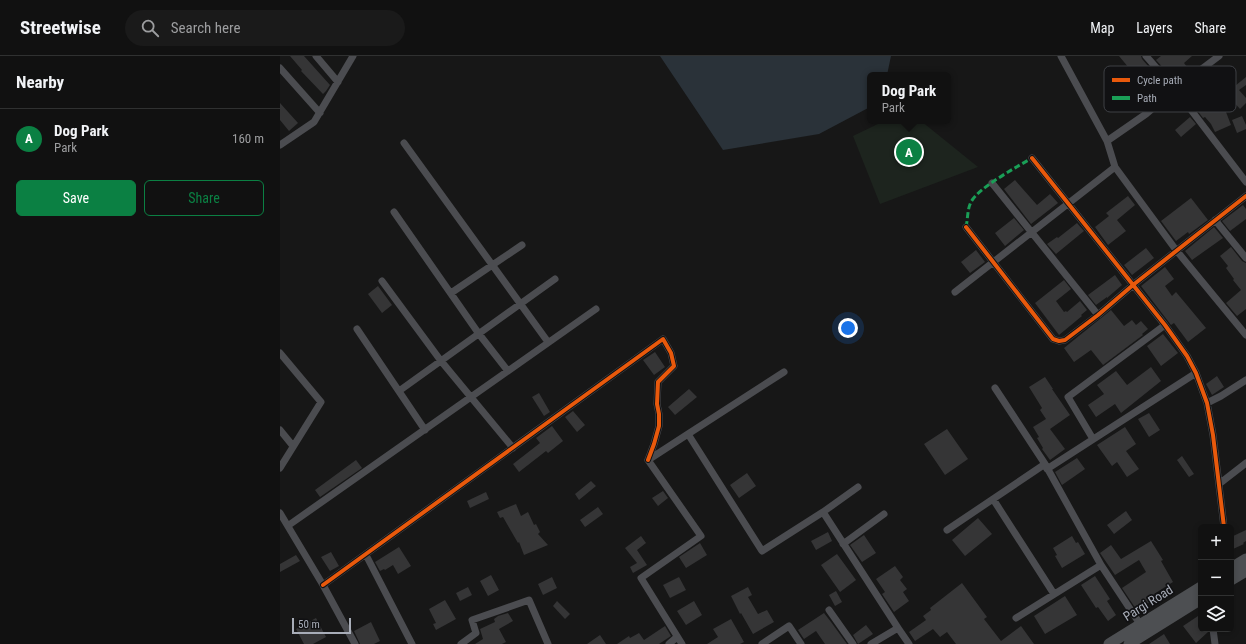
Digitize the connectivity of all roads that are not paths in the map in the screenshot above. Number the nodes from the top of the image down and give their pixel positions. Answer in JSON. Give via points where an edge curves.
{"nodes":[{"id":1,"x":316,"y":56,"type":"edge"},
{"id":2,"x":354,"y":56,"type":"edge"},
{"id":3,"x":1061,"y":56,"type":"edge"},
{"id":4,"x":1146,"y":56,"type":"edge"},
{"id":5,"x":1219,"y":56,"type":"edge"},
{"id":6,"x":1155,"y":66,"type":"edge"},
{"id":7,"x":1206,"y":66,"type":"edge"},
{"id":8,"x":280,"y":68,"type":"edge"},
{"id":9,"x":338,"y":82,"type":"junction"},
{"id":10,"x":1148,"y":112,"type":"edge"},
{"id":11,"x":1193,"y":112,"type":"edge"},
{"id":12,"x":320,"y":113,"type":"junction"},
{"id":13,"x":1107,"y":141,"type":"junction"},
{"id":14,"x":404,"y":143,"type":"dead end"},
{"id":15,"x":280,"y":145,"type":"edge"},
{"id":16,"x":1032,"y":158,"type":"dead end"},
{"id":17,"x":1114,"y":167,"type":"junction"},
{"id":18,"x":1246,"y":182,"type":"edge"},
{"id":19,"x":992,"y":183,"type":"dead end"},
{"id":20,"x":1246,"y":196,"type":"edge"},
{"id":21,"x":1069,"y":203,"type":"junction"},
{"id":22,"x":394,"y":212,"type":"dead end"},
{"id":23,"x":1215,"y":220,"type":"junction"},
{"id":24,"x":966,"y":227,"type":"dead end"},
{"id":25,"x":1032,"y":233,"type":"junction"},
{"id":26,"x":522,"y":245,"type":"dead end"},
{"id":27,"x":1176,"y":250,"type":"junction"},
{"id":28,"x":1246,"y":258,"type":"edge"},
{"id":29,"x":994,"y":263,"type":"junction"},
{"id":30,"x":492,"y":264,"type":"junction"},
{"id":31,"x":555,"y":279,"type":"dead end"},
{"id":32,"x":382,"y":281,"type":"dead end"},
{"id":33,"x":1133,"y":285,"type":"junction"},
{"id":34,"x":955,"y":292,"type":"dead end"},
{"id":35,"x":451,"y":293,"type":"junction"},
{"id":36,"x":520,"y":304,"type":"junction"},
{"id":37,"x":596,"y":309,"type":"dead end"},
{"id":38,"x":1098,"y":315,"type":"junction"},
{"id":39,"x":1165,"y":325,"type":"junction"},
{"id":40,"x":357,"y":329,"type":"dead end"},
{"id":41,"x":479,"y":334,"type":"junction"},
{"id":42,"x":1246,"y":335,"type":"edge"},
{"id":43,"x":548,"y":342,"type":"junction"},
{"id":44,"x":280,"y":353,"type":"edge"},
{"id":45,"x":441,"y":361,"type":"junction"},
{"id":46,"x":508,"y":371,"type":"junction"},
{"id":47,"x":784,"y":372,"type":"dead end"},
{"id":48,"x":1196,"y":373,"type":"junction"},
{"id":49,"x":1246,"y":380,"type":"edge"},
{"id":50,"x":995,"y":388,"type":"dead end"},
{"id":51,"x":399,"y":391,"type":"junction"},
{"id":52,"x":472,"y":398,"type":"junction"},
{"id":53,"x":1206,"y":403,"type":"junction"},
{"id":54,"x":280,"y":430,"type":"edge"},
{"id":55,"x":425,"y":430,"type":"junction"},
{"id":56,"x":688,"y":434,"type":"junction"},
{"id":57,"x":1093,"y":439,"type":"junction"},
{"id":58,"x":293,"y":446,"type":"junction"},
{"id":59,"x":513,"y":448,"type":"junction"},
{"id":60,"x":648,"y":460,"type":"junction"},
{"id":61,"x":1246,"y":463,"type":"edge"},
{"id":62,"x":1046,"y":466,"type":"junction"},
{"id":63,"x":280,"y":468,"type":"edge"},
{"id":64,"x":1219,"y":484,"type":"junction"},
{"id":65,"x":858,"y":487,"type":"dead end"},
{"id":66,"x":993,"y":499,"type":"junction"},
{"id":67,"x":280,"y":512,"type":"edge"},
{"id":68,"x":823,"y":512,"type":"junction"},
{"id":69,"x":884,"y":514,"type":"dead end"},
{"id":70,"x":1224,"y":524,"type":"edge"},
{"id":71,"x":289,"y":525,"type":"junction"},
{"id":72,"x":947,"y":530,"type":"dead end"},
{"id":73,"x":843,"y":544,"type":"junction"},
{"id":74,"x":366,"y":555,"type":"junction"},
{"id":75,"x":1246,"y":559,"type":"edge"},
{"id":76,"x":1234,"y":563,"type":"edge"},
{"id":77,"x":1101,"y":565,"type":"junction"},
{"id":78,"x":1246,"y":571,"type":"edge"},
{"id":79,"x":1234,"y":578,"type":"edge"},
{"id":80,"x":323,"y":585,"type":"junction"},
{"id":81,"x":1198,"y":589,"type":"edge"},
{"id":82,"x":1054,"y":594,"type":"junction"},
{"id":83,"x":1198,"y":601,"type":"edge"},
{"id":84,"x":829,"y":610,"type":"dead end"},
{"id":85,"x":1016,"y":618,"type":"dead end"},
{"id":86,"x":1140,"y":624,"type":"junction"},
{"id":87,"x":898,"y":628,"type":"junction"},
{"id":88,"x":1213,"y":632,"type":"edge"},
{"id":89,"x":678,"y":637,"type":"junction"},
{"id":90,"x":355,"y":644,"type":"edge"},
{"id":91,"x":412,"y":644,"type":"edge"},
{"id":92,"x":461,"y":644,"type":"edge"},
{"id":93,"x":548,"y":644,"type":"edge"},
{"id":94,"x":669,"y":644,"type":"edge"},
{"id":95,"x":682,"y":644,"type":"edge"},
{"id":96,"x":762,"y":644,"type":"edge"},
{"id":97,"x":801,"y":644,"type":"edge"},
{"id":98,"x":853,"y":644,"type":"edge"},
{"id":99,"x":871,"y":644,"type":"edge"},
{"id":100,"x":909,"y":644,"type":"edge"},
{"id":101,"x":1110,"y":644,"type":"edge"},
{"id":102,"x":1129,"y":644,"type":"edge"},
{"id":103,"x":1215,"y":644,"type":"edge"}],
"edges":[{"from":1,"to":9,"type":"street"},
{"from":2,"to":9,"type":"street"},
{"from":3,"to":13,"type":"street"},
{"from":4,"to":6,"type":"street"},
{"from":5,"to":7,"type":"street"},
{"from":8,"to":12,"type":"street"},
{"from":9,"to":12,"type":"street"},
{"from":10,"to":13,"type":"street"},
{"from":11,"to":18,"type":"street"},
{"from":12,"to":15,"type":"street","via":[[314,122]]},
{"from":13,"to":17,"type":"street"},
{"from":14,"to":30,"type":"street"},
{"from":16,"to":21,"type":"street"},
{"from":17,"to":21,"type":"street"},
{"from":17,"to":27,"type":"street"},
{"from":19,"to":25,"type":"street"},
{"from":20,"to":23,"type":"street"},
{"from":21,"to":25,"type":"street"},
{"from":21,"to":33,"type":"street"},
{"from":22,"to":35,"type":"street"},
{"from":23,"to":27,"type":"street"},
{"from":23,"to":28,"type":"street"},
{"from":24,"to":29,"type":"street"},
{"from":25,"to":29,"type":"street"},
{"from":25,"to":38,"type":"street"},
{"from":26,"to":30,"type":"street"},
{"from":27,"to":33,"type":"street"},
{"from":27,"to":42,"type":"street"},
{"from":29,"to":34,"type":"street"},
{"from":29,"to":38,"type":"street","via":[[1053,339],[1065,340]]},
{"from":30,"to":35,"type":"street"},
{"from":30,"to":36,"type":"street"},
{"from":31,"to":36,"type":"street"},
{"from":32,"to":45,"type":"street"},
{"from":33,"to":38,"type":"street"},
{"from":33,"to":39,"type":"street"},
{"from":35,"to":41,"type":"street"},
{"from":36,"to":41,"type":"street"},
{"from":36,"to":43,"type":"street"},
{"from":37,"to":43,"type":"street"},
{"from":39,"to":48,"type":"street"},
{"from":39,"to":57,"type":"street","via":[[1068,397]]},
{"from":40,"to":51,"type":"street"},
{"from":41,"to":45,"type":"street"},
{"from":41,"to":46,"type":"street"},
{"from":43,"to":46,"type":"street"},
{"from":44,"to":58,"type":"street","via":[[321,402]]},
{"from":45,"to":51,"type":"street"},
{"from":45,"to":52,"type":"street"},
{"from":46,"to":52,"type":"street"},
{"from":47,"to":56,"type":"street"},
{"from":48,"to":53,"type":"street"},
{"from":48,"to":57,"type":"street"},
{"from":49,"to":53,"type":"street"},
{"from":50,"to":62,"type":"street"},
{"from":51,"to":55,"type":"street"},
{"from":52,"to":55,"type":"street"},
{"from":52,"to":59,"type":"street"},
{"from":53,"to":64,"type":"street"},
{"from":54,"to":58,"type":"street"},
{"from":55,"to":71,"type":"street"},
{"from":56,"to":60,"type":"street"},
{"from":56,"to":68,"type":"street","via":[[762,551]]},
{"from":57,"to":62,"type":"street"},
{"from":58,"to":63,"type":"street"},
{"from":59,"to":60,"type":"street","via":[[663,339],[671,353],[674,366],[658,382],[659,426]]},
{"from":59,"to":74,"type":"street"},
{"from":60,"to":89,"type":"street","via":[[701,536],[641,578]]},
{"from":61,"to":64,"type":"street"},
{"from":62,"to":66,"type":"street"},
{"from":62,"to":77,"type":"street"},
{"from":64,"to":70,"type":"street"},
{"from":65,"to":68,"type":"street"},
{"from":66,"to":72,"type":"street"},
{"from":66,"to":82,"type":"street"},
{"from":67,"to":71,"type":"street"},
{"from":68,"to":73,"type":"street"},
{"from":69,"to":73,"type":"street"},
{"from":71,"to":80,"type":"street"},
{"from":73,"to":87,"type":"street"},
{"from":74,"to":80,"type":"street"},
{"from":74,"to":91,"type":"street"},
{"from":75,"to":76,"type":"main road"},
{"from":77,"to":82,"type":"street"},
{"from":77,"to":86,"type":"street"},
{"from":78,"to":79,"type":"main road"},
{"from":80,"to":90,"type":"street"},
{"from":81,"to":86,"type":"main road","name":"Pargi Road"},
{"from":82,"to":85,"type":"street"},
{"from":83,"to":102,"type":"main road","name":"Pargi Road"},
{"from":84,"to":98,"type":"street"},
{"from":86,"to":101,"type":"main road","name":"Pargi Road"},
{"from":87,"to":99,"type":"street"},
{"from":87,"to":100,"type":"street"},
{"from":88,"to":103,"type":"street"},
{"from":89,"to":94,"type":"street"},
{"from":89,"to":95,"type":"street"},
{"from":92,"to":93,"type":"street","via":[[476,633],[472,620],[529,600]]},
{"from":96,"to":97,"type":"street","via":[[789,626]]}]}
